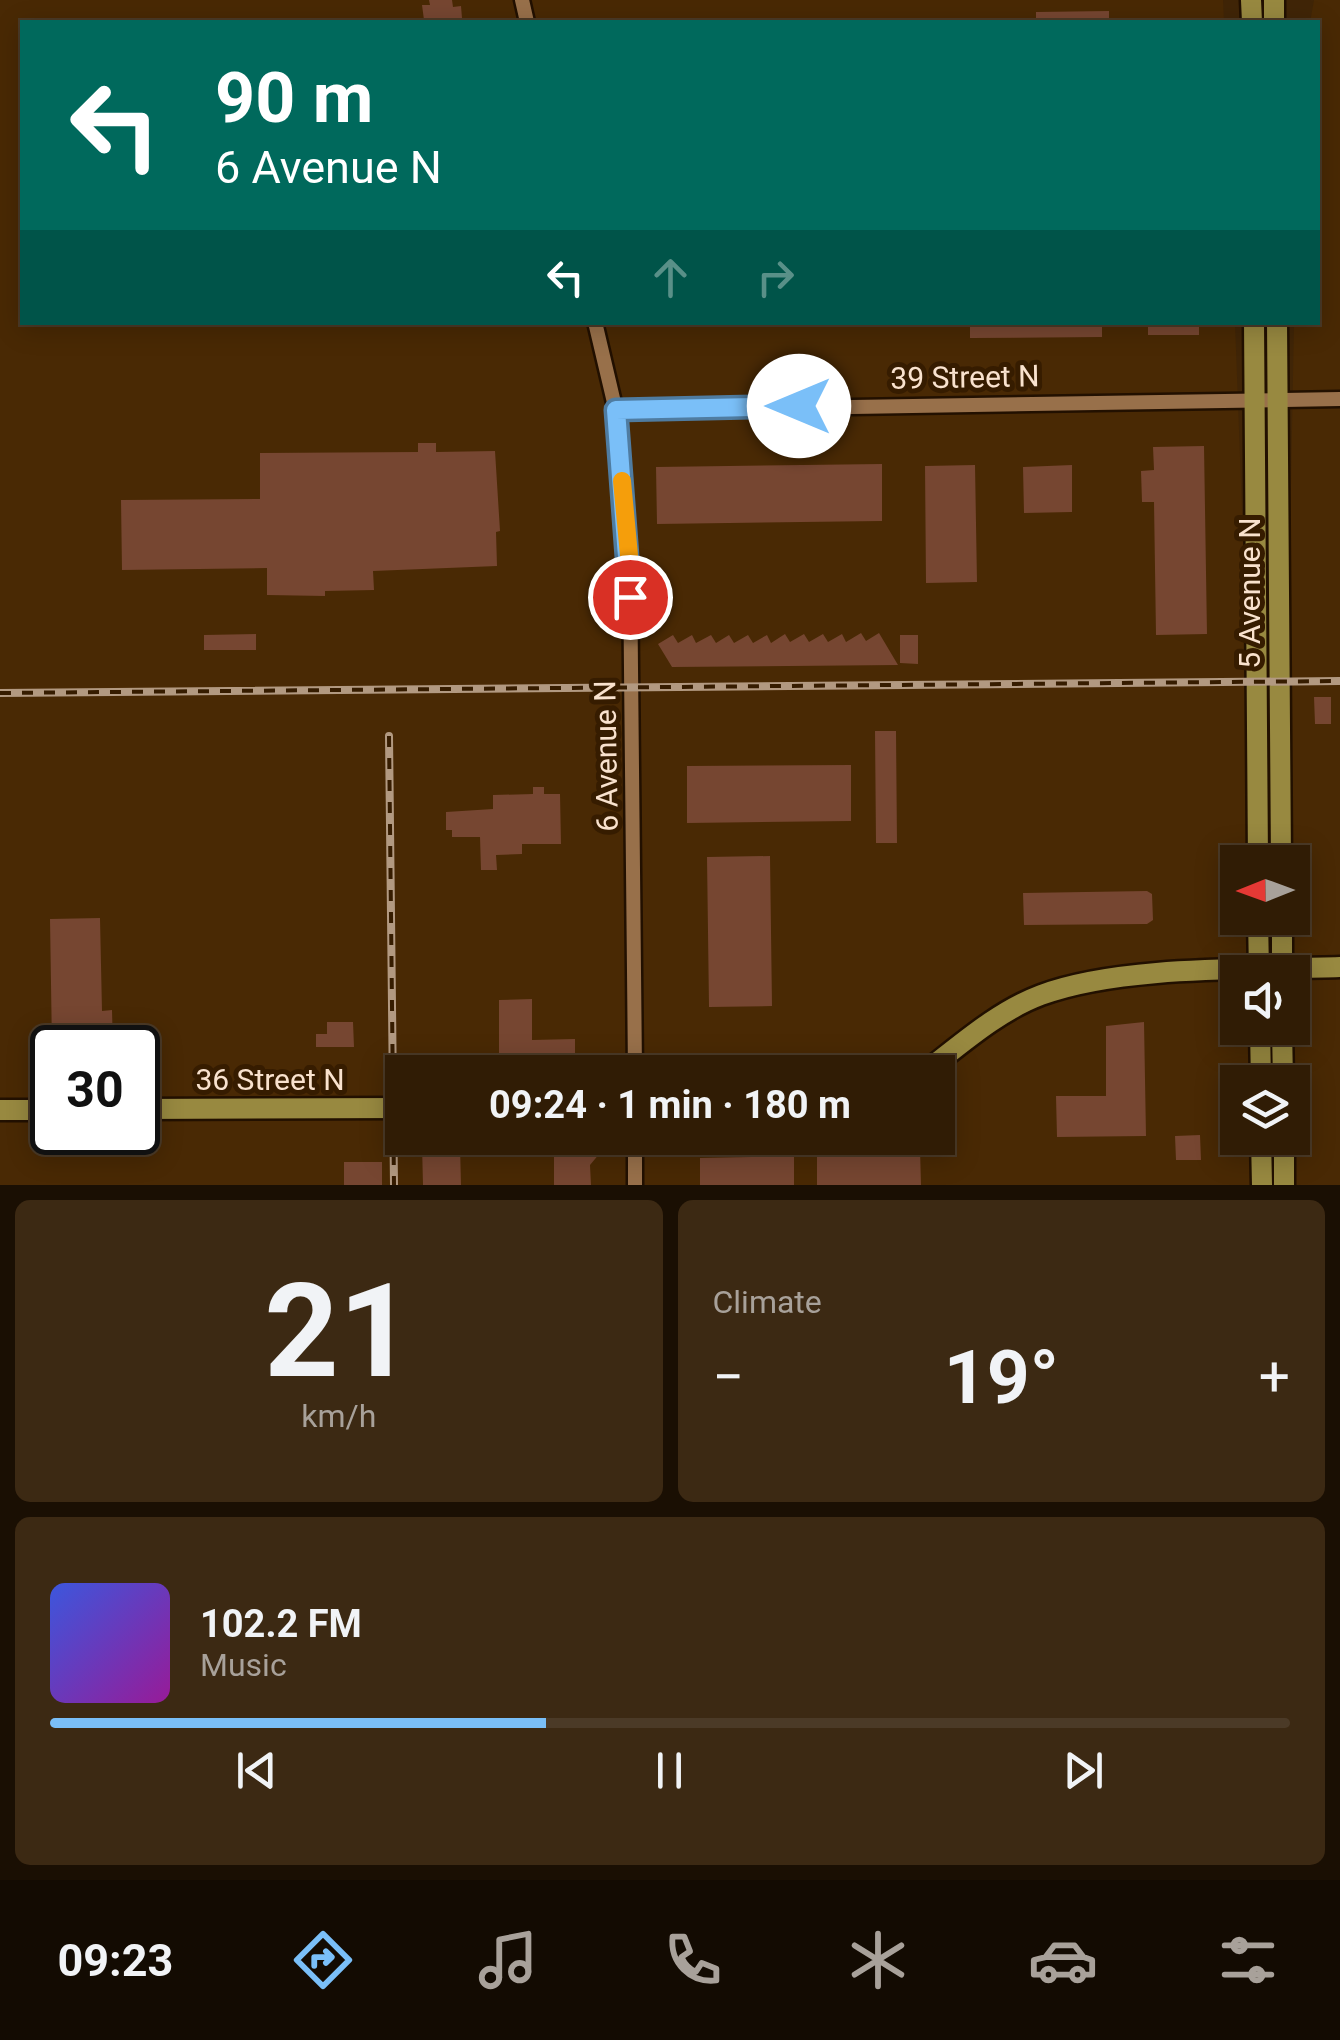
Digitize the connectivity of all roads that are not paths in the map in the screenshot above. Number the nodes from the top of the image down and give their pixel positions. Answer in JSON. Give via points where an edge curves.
{"nodes":[{"id":1,"x":596,"y":325,"type":"edge"},
{"id":2,"x":1254,"y":325,"type":"edge"},
{"id":3,"x":1277,"y":325,"type":"edge"},
{"id":4,"x":1340,"y":399,"type":"edge"},
{"id":5,"x":1255,"y":400,"type":"junction"},
{"id":6,"x":1278,"y":400,"type":"junction"},
{"id":7,"x":616,"y":410,"type":"junction"},
{"id":8,"x":1258,"y":845,"type":"edge"},
{"id":9,"x":1281,"y":845,"type":"edge"},
{"id":10,"x":1340,"y":967,"type":"edge"},
{"id":11,"x":1310,"y":969,"type":"edge"},
{"id":12,"x":1220,"y":973,"type":"edge"},
{"id":13,"x":635,"y":1055,"type":"edge"},
{"id":14,"x":947,"y":1055,"type":"edge"},
{"id":15,"x":385,"y":1108,"type":"edge"},
{"id":16,"x":160,"y":1109,"type":"edge"},
{"id":17,"x":0,"y":1110,"type":"edge"},
{"id":18,"x":30,"y":1110,"type":"edge"},
{"id":19,"x":635,"y":1155,"type":"edge"},
{"id":20,"x":1262,"y":1155,"type":"edge"},
{"id":21,"x":1284,"y":1155,"type":"edge"},
{"id":22,"x":635,"y":1185,"type":"edge"},
{"id":23,"x":1262,"y":1185,"type":"edge"},
{"id":24,"x":1284,"y":1185,"type":"edge"}],
"edges":[{"from":1,"to":7,"type":"street","name":"6 Avenue N"},
{"from":2,"to":5,"type":"main road","name":"5 Avenue N"},
{"from":3,"to":6,"type":"main road","name":"5 Avenue N"},
{"from":4,"to":6,"type":"street"},
{"from":5,"to":6,"type":"street","name":"39 Street N"},
{"from":5,"to":7,"type":"street","name":"39 Street N"},
{"from":5,"to":8,"type":"main road","name":"5 Avenue N"},
{"from":6,"to":9,"type":"main road","name":"5 Avenue N"},
{"from":7,"to":13,"type":"street","name":"6 Avenue N","via":[[630,567]]},
{"from":10,"to":11,"type":"main road"},
{"from":12,"to":14,"type":"main road","via":[[1112,979],[1040,996]]},
{"from":15,"to":16,"type":"main road","name":"36 Street N"},
{"from":17,"to":18,"type":"main road"},
{"from":19,"to":22,"type":"street"},
{"from":20,"to":23,"type":"main road"},
{"from":21,"to":24,"type":"main road"}]}
